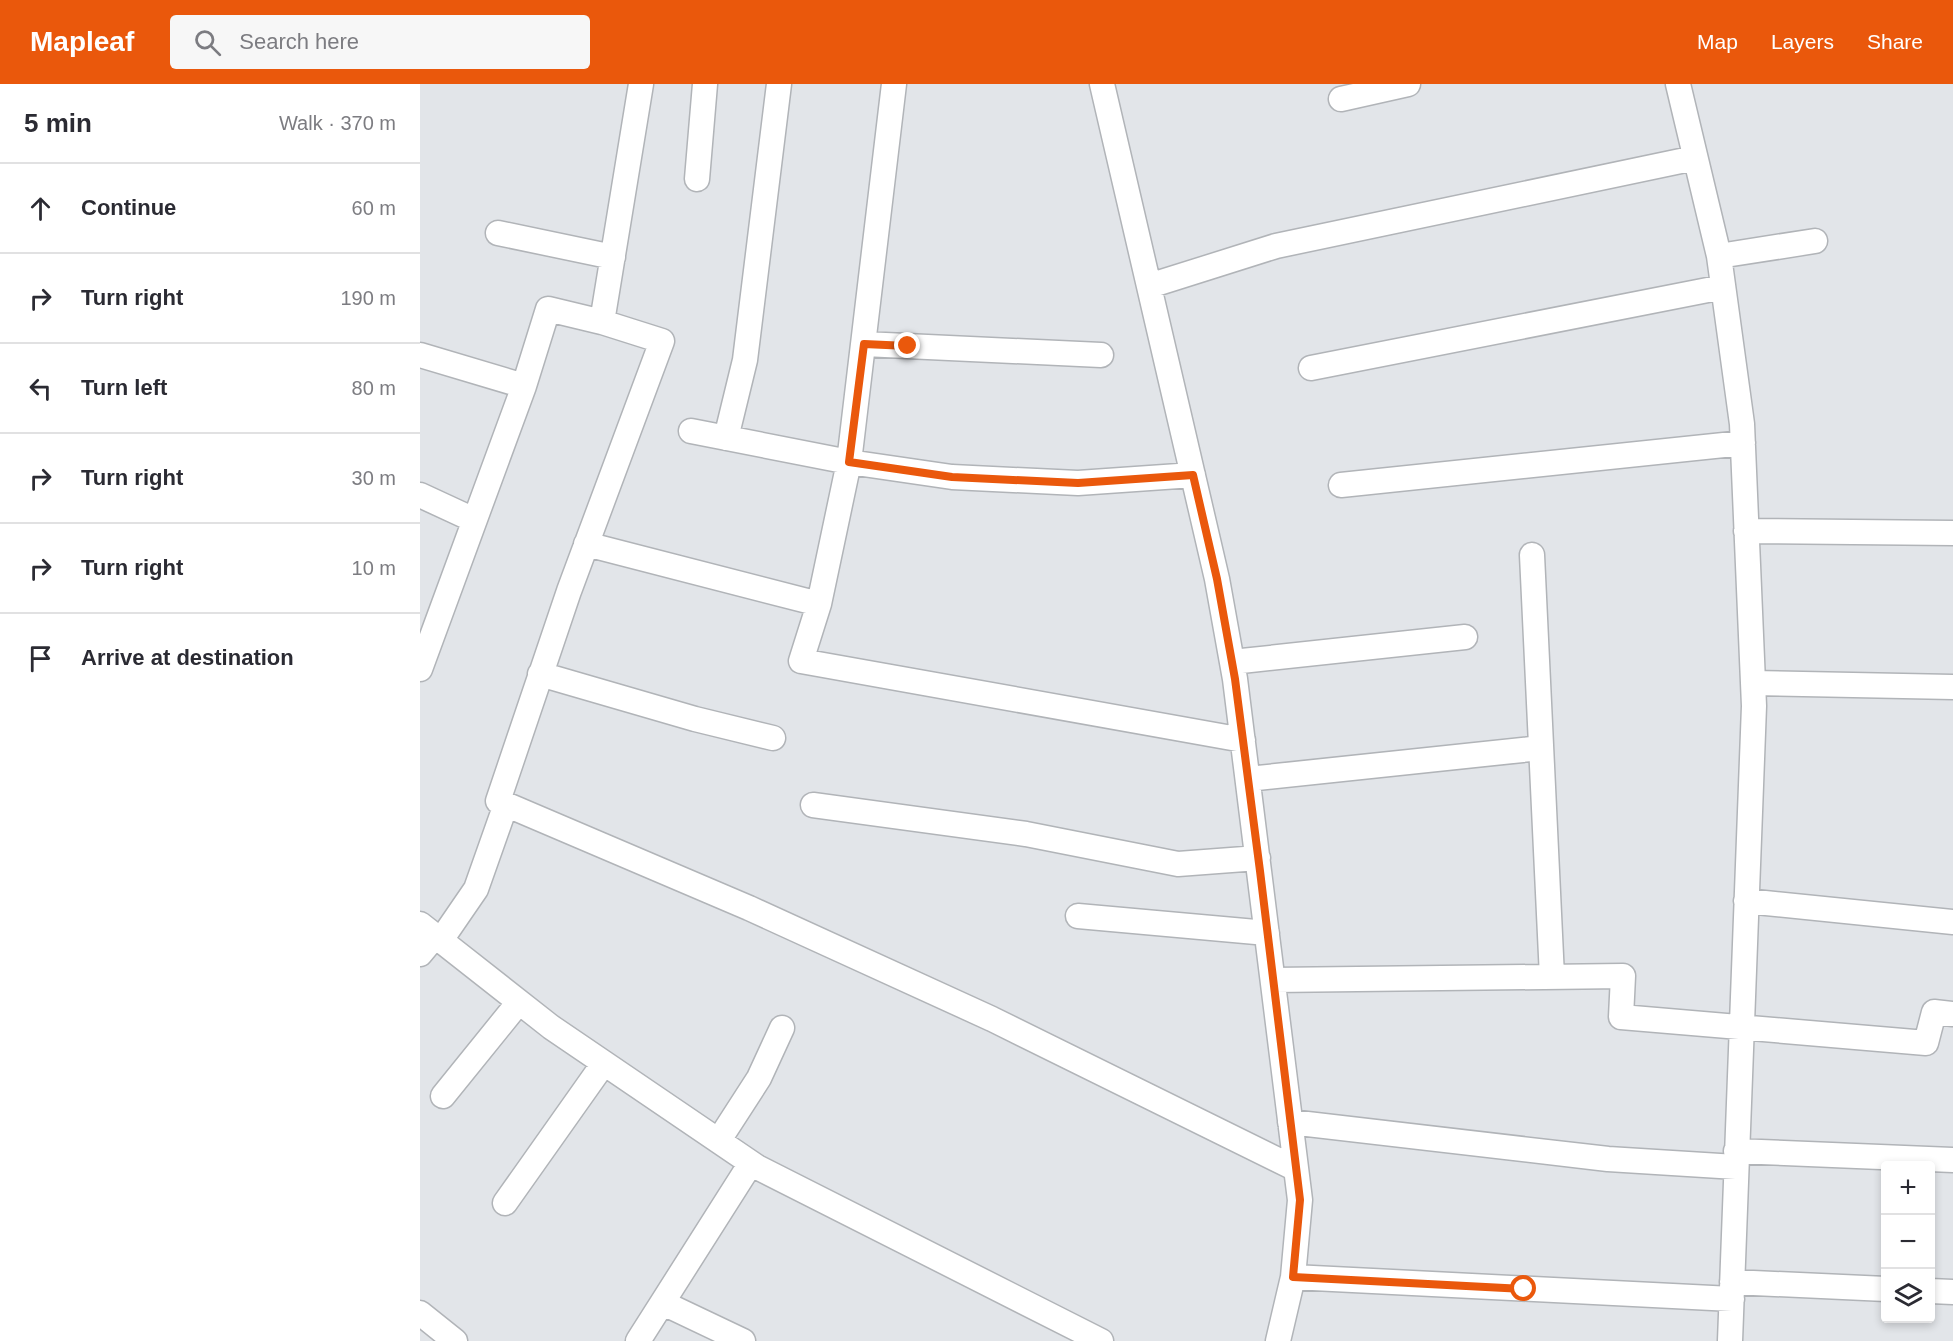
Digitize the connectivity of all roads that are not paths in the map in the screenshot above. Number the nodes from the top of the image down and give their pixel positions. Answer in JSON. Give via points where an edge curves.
{"nodes":[{"id":1,"x":640,"y":84,"type":"edge"},
{"id":2,"x":705,"y":84,"type":"edge"},
{"id":3,"x":779,"y":84,"type":"edge"},
{"id":4,"x":894,"y":84,"type":"edge"},
{"id":5,"x":1102,"y":84,"type":"edge"},
{"id":6,"x":1408,"y":84,"type":"edge"},
{"id":7,"x":1678,"y":84,"type":"edge"},
{"id":8,"x":1341,"y":99,"type":"dead end"},
{"id":9,"x":1695,"y":158,"type":"junction"},
{"id":10,"x":697,"y":179,"type":"dead end"},
{"id":11,"x":498,"y":233,"type":"dead end"},
{"id":12,"x":1815,"y":241,"type":"dead end"},
{"id":13,"x":614,"y":256,"type":"junction"},
{"id":14,"x":1719,"y":256,"type":"junction"},
{"id":15,"x":1149,"y":286,"type":"junction"},
{"id":16,"x":1723,"y":287,"type":"junction"},
{"id":17,"x":602,"y":322,"type":"junction"},
{"id":18,"x":864,"y":344,"type":"junction"},
{"id":19,"x":420,"y":355,"type":"edge"},
{"id":20,"x":1101,"y":355,"type":"dead end"},
{"id":21,"x":1311,"y":368,"type":"dead end"},
{"id":22,"x":524,"y":386,"type":"junction"},
{"id":23,"x":691,"y":431,"type":"dead end"},
{"id":24,"x":726,"y":438,"type":"junction"},
{"id":25,"x":1743,"y":443,"type":"junction"},
{"id":26,"x":849,"y":462,"type":"junction"},
{"id":27,"x":1193,"y":475,"type":"junction"},
{"id":28,"x":1341,"y":485,"type":"dead end"},
{"id":29,"x":420,"y":495,"type":"edge"},
{"id":30,"x":474,"y":520,"type":"junction"},
{"id":31,"x":1746,"y":531,"type":"junction"},
{"id":32,"x":1953,"y":533,"type":"edge"},
{"id":33,"x":586,"y":544,"type":"junction"},
{"id":34,"x":1532,"y":555,"type":"dead end"},
{"id":35,"x":819,"y":604,"type":"junction"},
{"id":36,"x":1465,"y":638,"type":"dead end"},
{"id":37,"x":1232,"y":662,"type":"junction"},
{"id":38,"x":420,"y":669,"type":"edge"},
{"id":39,"x":540,"y":674,"type":"junction"},
{"id":40,"x":1753,"y":682,"type":"junction"},
{"id":41,"x":1953,"y":687,"type":"edge"},
{"id":42,"x":773,"y":738,"type":"dead end"},
{"id":43,"x":1243,"y":740,"type":"junction"},
{"id":44,"x":1541,"y":748,"type":"junction"},
{"id":45,"x":1248,"y":778,"type":"junction"},
{"id":46,"x":507,"y":804,"type":"junction"},
{"id":47,"x":813,"y":805,"type":"dead end"},
{"id":48,"x":1258,"y":858,"type":"junction"},
{"id":49,"x":1746,"y":901,"type":"junction"},
{"id":50,"x":1078,"y":916,"type":"dead end"},
{"id":51,"x":1953,"y":922,"type":"edge"},
{"id":52,"x":432,"y":933,"type":"edge"},
{"id":53,"x":1267,"y":933,"type":"junction"},
{"id":54,"x":420,"y":954,"type":"edge"},
{"id":55,"x":1552,"y":977,"type":"junction"},
{"id":56,"x":1273,"y":980,"type":"junction"},
{"id":57,"x":519,"y":1002,"type":"junction"},
{"id":58,"x":1953,"y":1014,"type":"edge"},
{"id":59,"x":782,"y":1028,"type":"dead end"},
{"id":60,"x":1742,"y":1028,"type":"junction"},
{"id":61,"x":604,"y":1063,"type":"junction"},
{"id":62,"x":443,"y":1096,"type":"dead end"},
{"id":63,"x":1290,"y":1122,"type":"junction"},
{"id":64,"x":719,"y":1140,"type":"junction"},
{"id":65,"x":1736,"y":1159,"type":"junction"},
{"id":66,"x":1953,"y":1160,"type":"edge"},
{"id":67,"x":751,"y":1163,"type":"junction"},
{"id":68,"x":1296,"y":1169,"type":"junction"},
{"id":69,"x":505,"y":1203,"type":"dead end"},
{"id":70,"x":1293,"y":1277,"type":"junction"},
{"id":71,"x":1881,"y":1289,"type":"edge"},
{"id":72,"x":1732,"y":1290,"type":"junction"},
{"id":73,"x":1935,"y":1291,"type":"edge"},
{"id":74,"x":1953,"y":1292,"type":"edge"},
{"id":75,"x":663,"y":1303,"type":"junction"},
{"id":76,"x":420,"y":1313,"type":"edge"},
{"id":77,"x":455,"y":1341,"type":"edge"},
{"id":78,"x":638,"y":1341,"type":"edge"},
{"id":79,"x":743,"y":1341,"type":"edge"},
{"id":80,"x":1101,"y":1341,"type":"edge"},
{"id":81,"x":1278,"y":1341,"type":"edge"},
{"id":82,"x":1730,"y":1341,"type":"edge"}],
"edges":[{"from":1,"to":13,"type":"street"},
{"from":2,"to":10,"type":"street"},
{"from":3,"to":24,"type":"street","via":[[745,360]]},
{"from":4,"to":18,"type":"street"},
{"from":5,"to":15,"type":"street"},
{"from":6,"to":8,"type":"street"},
{"from":7,"to":9,"type":"street"},
{"from":9,"to":14,"type":"street"},
{"from":9,"to":15,"type":"street","via":[[1276,246]]},
{"from":11,"to":13,"type":"street"},
{"from":12,"to":14,"type":"street"},
{"from":13,"to":17,"type":"street"},
{"from":14,"to":16,"type":"street"},
{"from":15,"to":27,"type":"street"},
{"from":16,"to":21,"type":"street"},
{"from":16,"to":25,"type":"street"},
{"from":17,"to":22,"type":"street","via":[[548,309]]},
{"from":17,"to":33,"type":"street","via":[[662,341]]},
{"from":18,"to":20,"type":"street"},
{"from":18,"to":26,"type":"street"},
{"from":19,"to":22,"type":"street"},
{"from":22,"to":30,"type":"street"},
{"from":23,"to":24,"type":"street"},
{"from":24,"to":26,"type":"street"},
{"from":25,"to":28,"type":"street"},
{"from":25,"to":31,"type":"street"},
{"from":26,"to":27,"type":"street","via":[[952,477],[1078,483]]},
{"from":26,"to":35,"type":"street"},
{"from":27,"to":37,"type":"street"},
{"from":29,"to":30,"type":"street"},
{"from":30,"to":38,"type":"street"},
{"from":31,"to":32,"type":"street"},
{"from":31,"to":40,"type":"street"},
{"from":33,"to":35,"type":"street"},
{"from":33,"to":39,"type":"street"},
{"from":34,"to":44,"type":"street"},
{"from":35,"to":43,"type":"street","via":[[801,660]]},
{"from":36,"to":37,"type":"street"},
{"from":37,"to":43,"type":"street"},
{"from":39,"to":42,"type":"street"},
{"from":39,"to":46,"type":"street","via":[[498,801]]},
{"from":40,"to":41,"type":"street"},
{"from":40,"to":49,"type":"street"},
{"from":43,"to":45,"type":"street"},
{"from":44,"to":45,"type":"street"},
{"from":44,"to":55,"type":"street"},
{"from":45,"to":48,"type":"street"},
{"from":46,"to":52,"type":"street","via":[[476,889]]},
{"from":46,"to":68,"type":"street","via":[[992,1019]]},
{"from":47,"to":48,"type":"street","via":[[1026,834],[1178,864]]},
{"from":48,"to":53,"type":"street"},
{"from":49,"to":51,"type":"street"},
{"from":49,"to":60,"type":"street"},
{"from":50,"to":53,"type":"street"},
{"from":52,"to":54,"type":"street"},
{"from":52,"to":57,"type":"street"},
{"from":53,"to":56,"type":"street"},
{"from":55,"to":56,"type":"street"},
{"from":55,"to":60,"type":"street","via":[[1623,976],[1621,1017]]},
{"from":56,"to":63,"type":"street"},
{"from":57,"to":61,"type":"street"},
{"from":57,"to":62,"type":"street"},
{"from":58,"to":60,"type":"street","via":[[1934,1012],[1926,1043]]},
{"from":59,"to":64,"type":"street","via":[[759,1078]]},
{"from":60,"to":65,"type":"street"},
{"from":61,"to":64,"type":"street"},
{"from":61,"to":69,"type":"street"},
{"from":63,"to":65,"type":"street","via":[[1608,1159]]},
{"from":63,"to":68,"type":"street"},
{"from":64,"to":67,"type":"street"},
{"from":65,"to":66,"type":"street"},
{"from":65,"to":72,"type":"street"},
{"from":67,"to":75,"type":"street"},
{"from":67,"to":80,"type":"street"},
{"from":68,"to":70,"type":"street","via":[[1300,1200]]},
{"from":70,"to":72,"type":"street"},
{"from":70,"to":81,"type":"street"},
{"from":71,"to":72,"type":"street"},
{"from":72,"to":82,"type":"street"},
{"from":73,"to":74,"type":"street"},
{"from":75,"to":78,"type":"street"},
{"from":75,"to":79,"type":"street"},
{"from":76,"to":77,"type":"street"}]}
